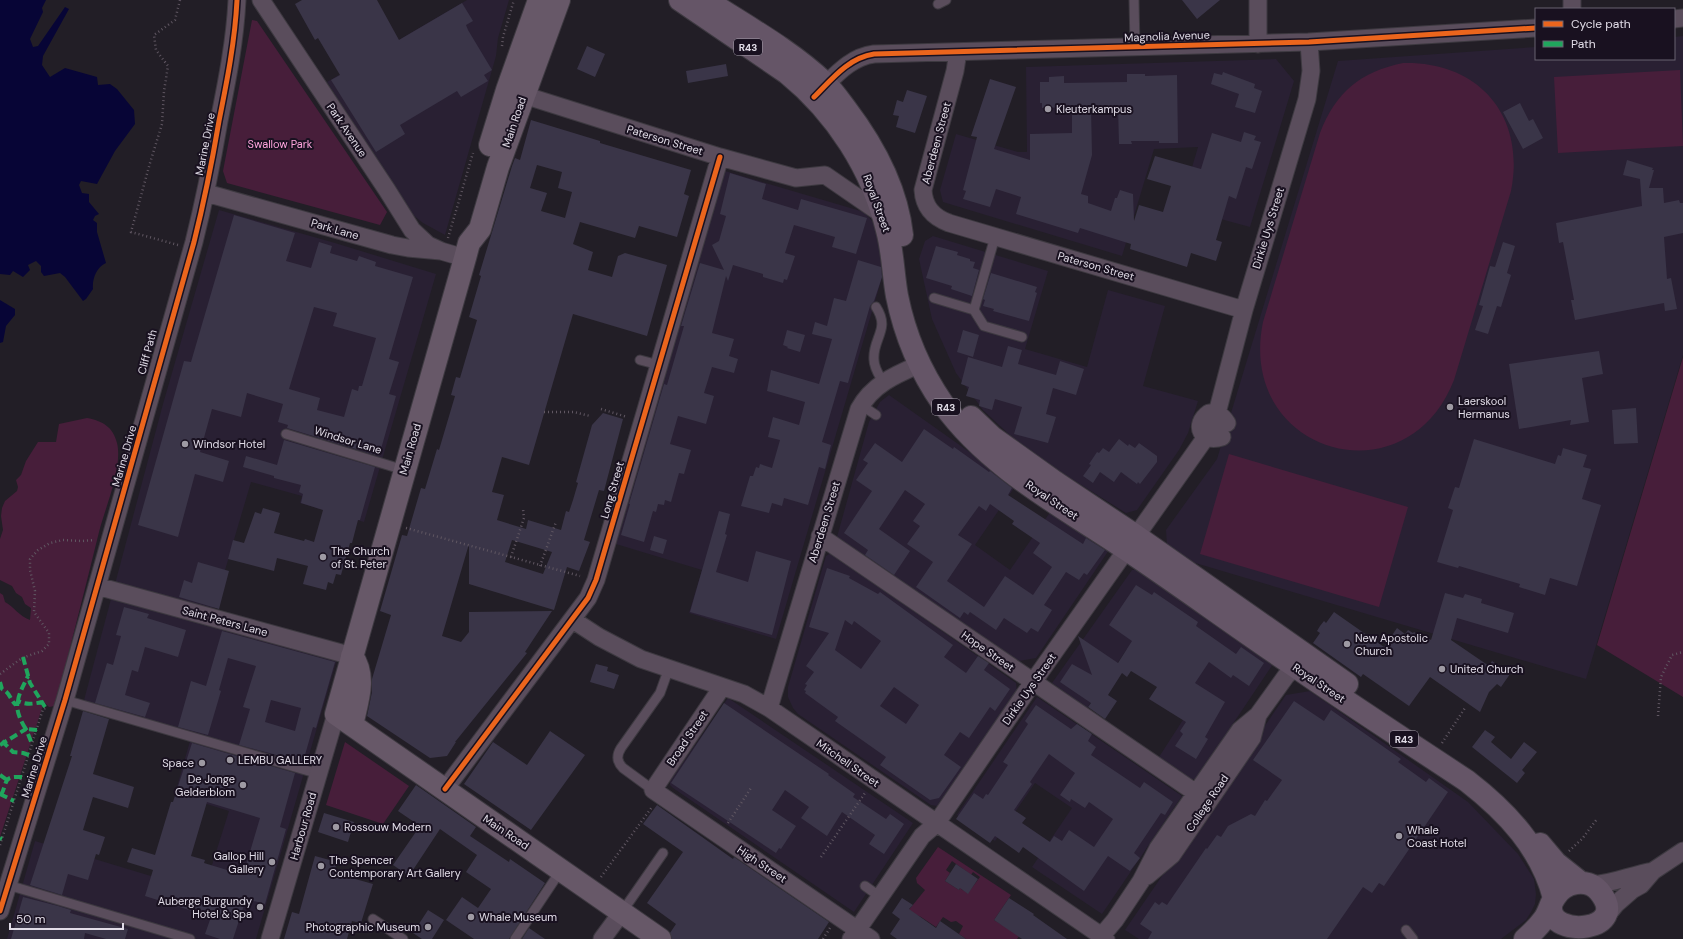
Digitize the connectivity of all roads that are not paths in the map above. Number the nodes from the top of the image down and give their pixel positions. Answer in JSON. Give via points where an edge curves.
{"nodes":[{"id":1,"x":237,"y":0,"type":"edge"},
{"id":2,"x":261,"y":0,"type":"edge"},
{"id":3,"x":539,"y":0,"type":"edge"},
{"id":4,"x":559,"y":0,"type":"edge"},
{"id":5,"x":680,"y":0,"type":"edge"},
{"id":6,"x":706,"y":0,"type":"edge"},
{"id":7,"x":1134,"y":0,"type":"edge"},
{"id":8,"x":1258,"y":0,"type":"edge"},
{"id":9,"x":1535,"y":28,"type":"edge"},
{"id":10,"x":1309,"y":42,"type":"junction"},
{"id":11,"x":1258,"y":44,"type":"junction"},
{"id":12,"x":1135,"y":47,"type":"junction"},
{"id":13,"x":958,"y":52,"type":"junction"},
{"id":14,"x":820,"y":91,"type":"junction"},
{"id":15,"x":515,"y":92,"type":"junction"},
{"id":16,"x":720,"y":157,"type":"junction"},
{"id":17,"x":206,"y":193,"type":"junction"},
{"id":18,"x":883,"y":215,"type":"junction"},
{"id":19,"x":948,"y":223,"type":"joint"},
{"id":20,"x":996,"y":237,"type":"junction"},
{"id":21,"x":467,"y":250,"type":"junction"},
{"id":22,"x":441,"y":251,"type":"junction"},
{"id":23,"x":934,"y":298,"type":"dead end"},
{"id":24,"x":876,"y":307,"type":"dead end"},
{"id":25,"x":974,"y":310,"type":"junction"},
{"id":26,"x":1244,"y":310,"type":"junction"},
{"id":27,"x":1022,"y":338,"type":"dead end"},
{"id":28,"x":640,"y":360,"type":"dead end"},
{"id":29,"x":918,"y":364,"type":"junction"},
{"id":30,"x":659,"y":365,"type":"junction"},
{"id":31,"x":883,"y":382,"type":"junction"},
{"id":32,"x":861,"y":405,"type":"junction"},
{"id":33,"x":876,"y":415,"type":"dead end"},
{"id":34,"x":286,"y":434,"type":"dead end"},
{"id":35,"x":404,"y":470,"type":"junction"},
{"id":36,"x":820,"y":536,"type":"junction"},
{"id":37,"x":1132,"y":543,"type":"junction"},
{"id":38,"x":97,"y":586,"type":"junction"},
{"id":39,"x":573,"y":620,"type":"junction"},
{"id":40,"x":352,"y":656,"type":"junction"},
{"id":41,"x":1300,"y":660,"type":"junction"},
{"id":42,"x":669,"y":668,"type":"junction"},
{"id":43,"x":1033,"y":682,"type":"junction"},
{"id":44,"x":722,"y":687,"type":"junction"},
{"id":45,"x":64,"y":705,"type":"junction"},
{"id":46,"x":769,"y":708,"type":"junction"},
{"id":47,"x":1258,"y":715,"type":"junction"},
{"id":48,"x":344,"y":719,"type":"junction"},
{"id":49,"x":319,"y":774,"type":"junction"},
{"id":50,"x":445,"y":789,"type":"junction"},
{"id":51,"x":656,"y":792,"type":"junction"},
{"id":52,"x":1196,"y":793,"type":"junction"},
{"id":53,"x":936,"y":824,"type":"junction"},
{"id":54,"x":1683,"y":851,"type":"edge"},
{"id":55,"x":663,"y":853,"type":"dead end"},
{"id":56,"x":561,"y":870,"type":"junction"},
{"id":57,"x":1653,"y":871,"type":"junction"},
{"id":58,"x":1141,"y":881,"type":"junction"},
{"id":59,"x":1585,"y":884,"type":"junction"},
{"id":60,"x":8,"y":885,"type":"junction"},
{"id":61,"x":864,"y":886,"type":"dead end"},
{"id":62,"x":879,"y":896,"type":"junction"},
{"id":63,"x":1552,"y":902,"type":"junction"},
{"id":64,"x":0,"y":911,"type":"edge"},
{"id":65,"x":622,"y":912,"type":"junction"},
{"id":66,"x":373,"y":919,"type":"dead end"},
{"id":67,"x":1604,"y":920,"type":"junction"},
{"id":68,"x":1406,"y":930,"type":"dead end"},
{"id":69,"x":854,"y":934,"type":"edge"},
{"id":70,"x":1102,"y":938,"type":"edge"},
{"id":71,"x":1561,"y":938,"type":"edge"},
{"id":72,"x":190,"y":939,"type":"edge"},
{"id":73,"x":270,"y":939,"type":"edge"},
{"id":74,"x":404,"y":939,"type":"edge"},
{"id":75,"x":515,"y":939,"type":"edge"},
{"id":76,"x":602,"y":939,"type":"edge"},
{"id":77,"x":660,"y":939,"type":"edge"},
{"id":78,"x":871,"y":939,"type":"edge"},
{"id":79,"x":1414,"y":939,"type":"edge"},
{"id":80,"x":1525,"y":939,"type":"edge"}],
"edges":[{"from":1,"to":17,"type":"street","name":"Marine Drive","via":[[230,69]]},
{"from":2,"to":22,"type":"street","name":"Park Avenue","via":[[416,236]]},
{"from":3,"to":15,"type":"main road","name":"Main Road"},
{"from":4,"to":15,"type":"main road","name":"Main Road"},
{"from":5,"to":14,"type":"main road","name":"Royal Street","number":"R43","via":[[787,73]]},
{"from":6,"to":14,"type":"main road","name":"Royal Street","number":"R43","via":[[780,48]]},
{"from":7,"to":12,"type":"lane"},
{"from":8,"to":11,"type":"street"},
{"from":9,"to":10,"type":"street","name":"Magnolia Avenue"},
{"from":10,"to":11,"type":"street","name":"Magnolia Avenue"},
{"from":10,"to":26,"type":"street","name":"Dirkie Uys Street","via":[[1311,71],[1307,99]]},
{"from":11,"to":12,"type":"street","name":"Magnolia Avenue"},
{"from":12,"to":13,"type":"street","name":"Magnolia Avenue"},
{"from":13,"to":14,"type":"street","name":"Magnolia Avenue","via":[[868,55],[842,68]]},
{"from":13,"to":19,"type":"street","name":"Aberdeen Street","via":[[956,71],[923,190],[925,204],[929,210],[934,216]]},
{"from":14,"to":18,"type":"main road","name":"Royal Street","number":"R43","via":[[830,116],[855,152],[874,189]]},
{"from":14,"to":37,"type":"main road","name":"Royal Street","number":"R43","via":[[866,136],[886,176],[899,216],[913,311],[931,357],[951,392],[992,437],[1055,482]]},
{"from":15,"to":16,"type":"street","name":"Paterson Street"},
{"from":15,"to":21,"type":"main road","name":"Main Road","via":[[467,224]]},
{"from":16,"to":18,"type":"street","name":"Paterson Street","via":[[796,178],[825,175]]},
{"from":16,"to":30,"type":"street","name":"Long Street"},
{"from":17,"to":22,"type":"street","name":"Park Lane","via":[[392,245]]},
{"from":17,"to":38,"type":"street","name":"Marine Drive","via":[[179,300]]},
{"from":18,"to":29,"type":"main road","name":"Royal Street","number":"R43","via":[[898,298],[907,335]]},
{"from":19,"to":20,"type":"street","name":"Paterson Street"},
{"from":20,"to":25,"type":"lane"},
{"from":20,"to":26,"type":"street","name":"Paterson Street"},
{"from":21,"to":22,"type":"street","name":"Park Lane"},
{"from":21,"to":35,"type":"main road","name":"Main Road"},
{"from":23,"to":25,"type":"lane"},
{"from":24,"to":31,"type":"lane","via":[[881,316],[882,328],[874,348],[874,361]]},
{"from":25,"to":27,"type":"lane","via":[[984,326]]},
{"from":26,"to":37,"type":"street","name":"Dirkie Uys Street","via":[[1217,413],[1209,413],[1200,424],[1201,432],[1206,437]]},
{"from":28,"to":30,"type":"lane"},
{"from":29,"to":31,"type":"street","name":"Aberdeen Street"},
{"from":29,"to":37,"type":"main road","name":"Royal Street","number":"R43","via":[[958,423],[987,453],[1030,487]]},
{"from":30,"to":39,"type":"street","name":"Long Street","via":[[596,580],[588,598]]},
{"from":31,"to":32,"type":"street","name":"Aberdeen Street","via":[[868,394]]},
{"from":32,"to":33,"type":"lane"},
{"from":32,"to":36,"type":"street","name":"Aberdeen Street"},
{"from":34,"to":35,"type":"lane","name":"Windsor Lane"},
{"from":35,"to":40,"type":"main road","name":"Main Road"},
{"from":36,"to":43,"type":"street","name":"Hope Street"},
{"from":36,"to":46,"type":"street","name":"Aberdeen Street"},
{"from":37,"to":41,"type":"main road","name":"Royal Street","number":"R43"},
{"from":37,"to":43,"type":"street","name":"Dirkie Uys Street"},
{"from":38,"to":40,"type":"street","name":"Saint Peters Lane"},
{"from":38,"to":45,"type":"street","name":"Marine Drive"},
{"from":39,"to":42,"type":"street","name":"Mitchell Street","via":[[632,654]]},
{"from":39,"to":50,"type":"street","name":"Long Street"},
{"from":40,"to":48,"type":"main road","via":[[360,673],[360,686]]},
{"from":41,"to":47,"type":"street","name":"College Road"},
{"from":41,"to":59,"type":"main road","name":"Royal Street","number":"R43","via":[[1482,780],[1521,818],[1556,863]]},
{"from":41,"to":63,"type":"main road","name":"Royal Street","number":"R43","via":[[1462,778],[1507,816],[1529,843],[1544,870]]},
{"from":42,"to":44,"type":"street","name":"Mitchell Street"},
{"from":42,"to":51,"type":"lane","via":[[660,693],[621,748],[618,757],[623,768]]},
{"from":43,"to":52,"type":"street","name":"Hope Street"},
{"from":43,"to":53,"type":"street","name":"Dirkie Uys Street"},
{"from":44,"to":46,"type":"street","name":"Mitchell Street","via":[[744,694]]},
{"from":44,"to":51,"type":"street","name":"Broad Street"},
{"from":45,"to":49,"type":"lane"},
{"from":45,"to":60,"type":"street","name":"Marine Drive"},
{"from":46,"to":53,"type":"street","name":"Mitchell Street"},
{"from":47,"to":52,"type":"street","name":"College Road","via":[[1240,730]]},
{"from":47,"to":58,"type":"street","name":"College Road","via":[[1252,738],[1172,855]]},
{"from":48,"to":49,"type":"street","name":"Harbour Road"},
{"from":48,"to":50,"type":"main road","name":"Main Road"},
{"from":49,"to":73,"type":"street","name":"Harbour Road"},
{"from":50,"to":56,"type":"main road","name":"Main Road"},
{"from":51,"to":69,"type":"street","name":"High Street"},
{"from":52,"to":58,"type":"street","name":"College Road","via":[[1158,848]]},
{"from":53,"to":62,"type":"street","name":"Dirkie Uys Street","via":[[922,836]]},
{"from":53,"to":70,"type":"street","name":"Mitchell Street"},
{"from":54,"to":57,"type":"street"},
{"from":55,"to":65,"type":"lane"},
{"from":56,"to":65,"type":"main road","name":"Main Road"},
{"from":56,"to":75,"type":"lane"},
{"from":57,"to":59,"type":"street","via":[[1616,882]]},
{"from":57,"to":67,"type":"street","via":[[1641,885],[1616,904]]},
{"from":58,"to":70,"type":"street","name":"College Road"},
{"from":59,"to":63,"type":"main road","via":[[1569,884]]},
{"from":59,"to":67,"type":"main road","number":"R43","via":[[1595,888],[1604,898]]},
{"from":60,"to":64,"type":"street","name":"Marine Drive"},
{"from":60,"to":72,"type":"lane"},
{"from":61,"to":62,"type":"lane"},
{"from":62,"to":69,"type":"street","name":"Dirkie Uys Street"},
{"from":63,"to":71,"type":"main road","number":"R43","via":[[1551,916]]},
{"from":63,"to":80,"type":"main road","via":[[1539,925]]},
{"from":65,"to":76,"type":"street"},
{"from":65,"to":77,"type":"main road","name":"Main Road"},
{"from":66,"to":74,"type":"lane"},
{"from":67,"to":71,"type":"main road","number":"R43","via":[[1590,935]]},
{"from":68,"to":79,"type":"lane"},
{"from":69,"to":78,"type":"street","name":"High Street"}]}
